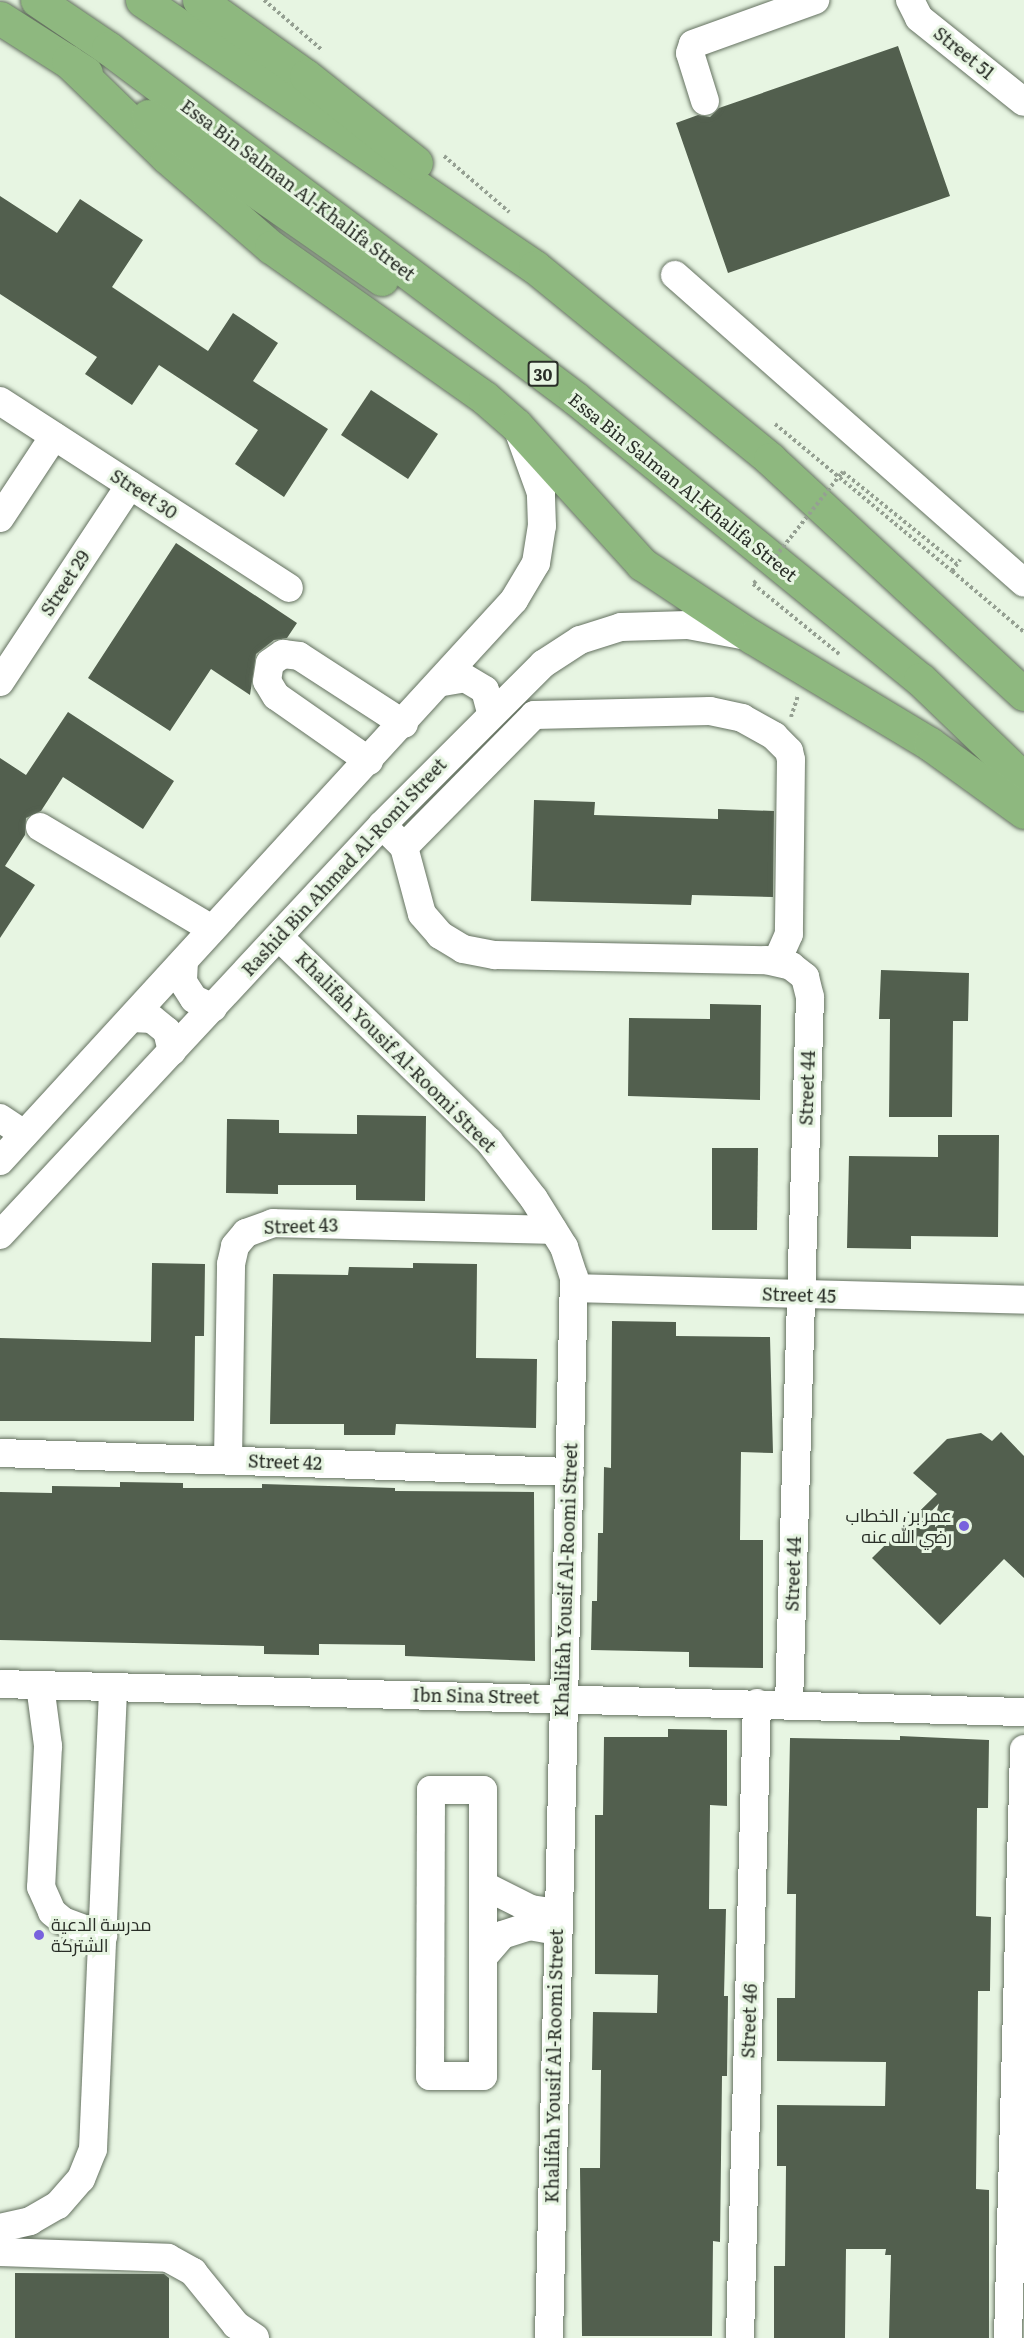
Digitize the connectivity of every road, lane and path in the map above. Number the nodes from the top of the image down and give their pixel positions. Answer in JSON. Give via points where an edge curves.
{"nodes":[{"id":1,"x":38,"y":0,"type":"edge"},
{"id":2,"x":142,"y":0,"type":"edge"},
{"id":3,"x":815,"y":0,"type":"edge"},
{"id":4,"x":910,"y":0,"type":"edge"},
{"id":5,"x":203,"y":2,"type":"edge"},
{"id":6,"x":0,"y":18,"type":"edge"},
{"id":7,"x":68,"y":61,"type":"junction"},
{"id":8,"x":705,"y":101,"type":"dead end"},
{"id":9,"x":1024,"y":102,"type":"edge"},
{"id":10,"x":535,"y":267,"type":"junction"},
{"id":11,"x":675,"y":275,"type":"dead end"},
{"id":12,"x":575,"y":398,"type":"junction"},
{"id":13,"x":0,"y":401,"type":"edge"},
{"id":14,"x":516,"y":425,"type":"junction"},
{"id":15,"x":54,"y":436,"type":"junction"},
{"id":16,"x":130,"y":485,"type":"junction"},
{"id":17,"x":0,"y":518,"type":"edge"},
{"id":18,"x":957,"y":564,"type":"dead end"},
{"id":19,"x":768,"y":566,"type":"dead end"},
{"id":20,"x":952,"y":572,"type":"dead end"},
{"id":21,"x":1024,"y":583,"type":"edge"},
{"id":22,"x":753,"y":584,"type":"dead end"},
{"id":23,"x":289,"y":588,"type":"dead end"},
{"id":24,"x":1024,"y":632,"type":"edge"},
{"id":25,"x":752,"y":637,"type":"junction"},
{"id":26,"x":842,"y":657,"type":"dead end"},
{"id":27,"x":994,"y":666,"type":"junction"},
{"id":28,"x":0,"y":682,"type":"edge"},
{"id":29,"x":443,"y":682,"type":"junction"},
{"id":30,"x":1024,"y":682,"type":"edge"},
{"id":31,"x":1024,"y":694,"type":"edge"},
{"id":32,"x":491,"y":712,"type":"junction"},
{"id":33,"x":404,"y":724,"type":"junction"},
{"id":34,"x":369,"y":761,"type":"junction"},
{"id":35,"x":1024,"y":779,"type":"edge"},
{"id":36,"x":1024,"y":812,"type":"edge"},
{"id":37,"x":382,"y":825,"type":"junction"},
{"id":38,"x":40,"y":827,"type":"dead end"},
{"id":39,"x":404,"y":847,"type":"junction"},
{"id":40,"x":212,"y":929,"type":"junction"},
{"id":41,"x":279,"y":937,"type":"junction"},
{"id":42,"x":184,"y":961,"type":"junction"},
{"id":43,"x":777,"y":961,"type":"junction"},
{"id":44,"x":213,"y":1008,"type":"junction"},
{"id":45,"x":132,"y":1018,"type":"junction"},
{"id":46,"x":172,"y":1050,"type":"junction"},
{"id":47,"x":0,"y":1118,"type":"edge"},
{"id":48,"x":24,"y":1134,"type":"junction"},
{"id":49,"x":0,"y":1161,"type":"edge"},
{"id":50,"x":553,"y":1230,"type":"junction"},
{"id":51,"x":0,"y":1235,"type":"edge"},
{"id":52,"x":575,"y":1288,"type":"junction"},
{"id":53,"x":801,"y":1295,"type":"junction"},
{"id":54,"x":1024,"y":1300,"type":"edge"},
{"id":55,"x":0,"y":1453,"type":"edge"},
{"id":56,"x":228,"y":1460,"type":"junction"},
{"id":57,"x":570,"y":1472,"type":"junction"},
{"id":58,"x":0,"y":1684,"type":"edge"},
{"id":59,"x":40,"y":1685,"type":"junction"},
{"id":60,"x":113,"y":1687,"type":"junction"},
{"id":61,"x":562,"y":1698,"type":"junction"},
{"id":62,"x":757,"y":1703,"type":"junction"},
{"id":63,"x":789,"y":1704,"type":"junction"},
{"id":64,"x":1024,"y":1712,"type":"edge"},
{"id":65,"x":1024,"y":1749,"type":"edge"},
{"id":66,"x":483,"y":1885,"type":"junction"},
{"id":67,"x":557,"y":1922,"type":"junction"},
{"id":68,"x":103,"y":1936,"type":"junction"},
{"id":69,"x":484,"y":1956,"type":"junction"},
{"id":70,"x":0,"y":2228,"type":"edge"},
{"id":71,"x":0,"y":2252,"type":"edge"},
{"id":72,"x":255,"y":2338,"type":"edge"},
{"id":73,"x":549,"y":2338,"type":"edge"},
{"id":74,"x":740,"y":2338,"type":"edge"},
{"id":75,"x":1008,"y":2338,"type":"edge"}],
"edges":[{"from":1,"to":12,"type":"highway","name":"Essa Bin Salman Al-Khalifa Street","number":"30","via":[[127,62]]},
{"from":2,"to":10,"type":"highway"},
{"from":3,"to":8,"type":"street","via":[[693,44],[690,53]]},
{"from":4,"to":9,"type":"street","name":"Street 51","via":[[919,18]]},
{"from":5,"to":10,"type":"highway","via":[[370,125]]},
{"from":6,"to":7,"type":"highway"},
{"from":7,"to":12,"type":"highway","via":[[382,279]]},
{"from":7,"to":14,"type":"highway","via":[[167,157],[271,247],[485,398]]},
{"from":10,"to":27,"type":"highway","via":[[770,459]]},
{"from":11,"to":21,"type":"street"},
{"from":12,"to":35,"type":"highway","name":"Essa Bin Salman Al-Khalifa Street","number":"30","via":[[920,679]]},
{"from":13,"to":15,"type":"street","name":"Street 30"},
{"from":14,"to":25,"type":"highway","via":[[642,564]]},
{"from":14,"to":29,"type":"street","via":[[541,493],[542,526],[536,563],[514,600]]},
{"from":15,"to":16,"type":"street","name":"Street 30"},
{"from":15,"to":17,"type":"street"},
{"from":16,"to":23,"type":"street","name":"Street 30"},
{"from":16,"to":28,"type":"street","name":"Street 29"},
{"from":18,"to":19,"type":"path","bridge":true,"via":[[843,472]]},
{"from":20,"to":24,"type":"path"},
{"from":22,"to":26,"type":"path"},
{"from":25,"to":32,"type":"street","name":"Rashid Bin Ahmad Al-Romi Street","via":[[667,624],[600,632],[543,664]]},
{"from":25,"to":36,"type":"highway","via":[[930,744]]},
{"from":27,"to":30,"type":"highway"},
{"from":27,"to":31,"type":"highway"},
{"from":29,"to":32,"type":"street","via":[[465,678],[485,690]]},
{"from":29,"to":33,"type":"street"},
{"from":32,"to":37,"type":"street","name":"Rashid Bin Ahmad Al-Romi Street"},
{"from":33,"to":34,"type":"street"},
{"from":33,"to":34,"type":"street","via":[[299,656],[283,654],[270,663],[267,681],[276,696]]},
{"from":34,"to":40,"type":"street"},
{"from":37,"to":39,"type":"street","name":"Street 44"},
{"from":37,"to":41,"type":"street","name":"Rashid Bin Ahmad Al-Romi Street"},
{"from":38,"to":40,"type":"street"},
{"from":39,"to":43,"type":"street","name":"Street 44","via":[[422,914],[440,935],[463,949],[495,955]]},
{"from":39,"to":43,"type":"street","via":[[534,715],[710,711],[742,718],[774,736],[789,751],[791,760],[789,934]]},
{"from":40,"to":42,"type":"street"},
{"from":41,"to":44,"type":"street","name":"Rashid Bin Ahmad Al-Romi Street"},
{"from":41,"to":50,"type":"street","name":"Khalifah Yousif Al-Roomi Street","via":[[489,1141]]},
{"from":42,"to":44,"type":"street","via":[[183,982],[194,999]]},
{"from":42,"to":45,"type":"street"},
{"from":43,"to":53,"type":"street","name":"Street 44","via":[[800,971],[809,985],[810,997]]},
{"from":44,"to":46,"type":"street","name":"Rashid Bin Ahmad Al-Romi Street"},
{"from":45,"to":46,"type":"street","via":[[152,1019],[167,1031]]},
{"from":45,"to":48,"type":"street"},
{"from":46,"to":51,"type":"street","name":"Rashid Bin Ahmad Al-Romi Street"},
{"from":47,"to":48,"type":"street"},
{"from":48,"to":49,"type":"street"},
{"from":50,"to":52,"type":"street","name":"Khalifah Yousif Al-Roomi Street","via":[[570,1261]]},
{"from":50,"to":56,"type":"street","name":"Street 43","via":[[273,1223],[246,1233],[235,1246],[231,1264]]},
{"from":52,"to":53,"type":"street","name":"Street 45"},
{"from":52,"to":57,"type":"street","name":"Khalifah Yousif Al-Roomi Street"},
{"from":53,"to":54,"type":"street","name":"Street 45"},
{"from":53,"to":63,"type":"street","name":"Street 44"},
{"from":55,"to":56,"type":"street","name":"Street 42"},
{"from":56,"to":57,"type":"street","name":"Street 42"},
{"from":57,"to":61,"type":"street","name":"Khalifah Yousif Al-Roomi Street"},
{"from":58,"to":59,"type":"street","name":"Ibn Sina Street"},
{"from":59,"to":60,"type":"street","name":"Ibn Sina Street"},
{"from":59,"to":68,"type":"street","via":[[48,1746],[40,1887],[52,1912],[63,1921]]},
{"from":60,"to":61,"type":"street","name":"Ibn Sina Street"},
{"from":60,"to":68,"type":"street"},
{"from":61,"to":62,"type":"street","name":"Ibn Sina Street"},
{"from":61,"to":67,"type":"street","name":"Khalifah Yousif Al-Roomi Street"},
{"from":62,"to":63,"type":"street","name":"Ibn Sina Street"},
{"from":62,"to":74,"type":"street","name":"Street 46"},
{"from":63,"to":64,"type":"street","name":"Ibn Sina Street"},
{"from":65,"to":75,"type":"street"},
{"from":66,"to":67,"type":"street"},
{"from":66,"to":69,"type":"street"},
{"from":66,"to":69,"type":"street","via":[[483,1790],[431,1790],[430,2076],[483,2076]]},
{"from":67,"to":69,"type":"street","via":[[502,1935]]},
{"from":67,"to":73,"type":"street","name":"Khalifah Yousif Al-Roomi Street"},
{"from":68,"to":70,"type":"street","via":[[93,2149],[81,2179],[58,2205],[30,2221]]},
{"from":71,"to":72,"type":"street","via":[[168,2258],[193,2272],[236,2325]]}]}
